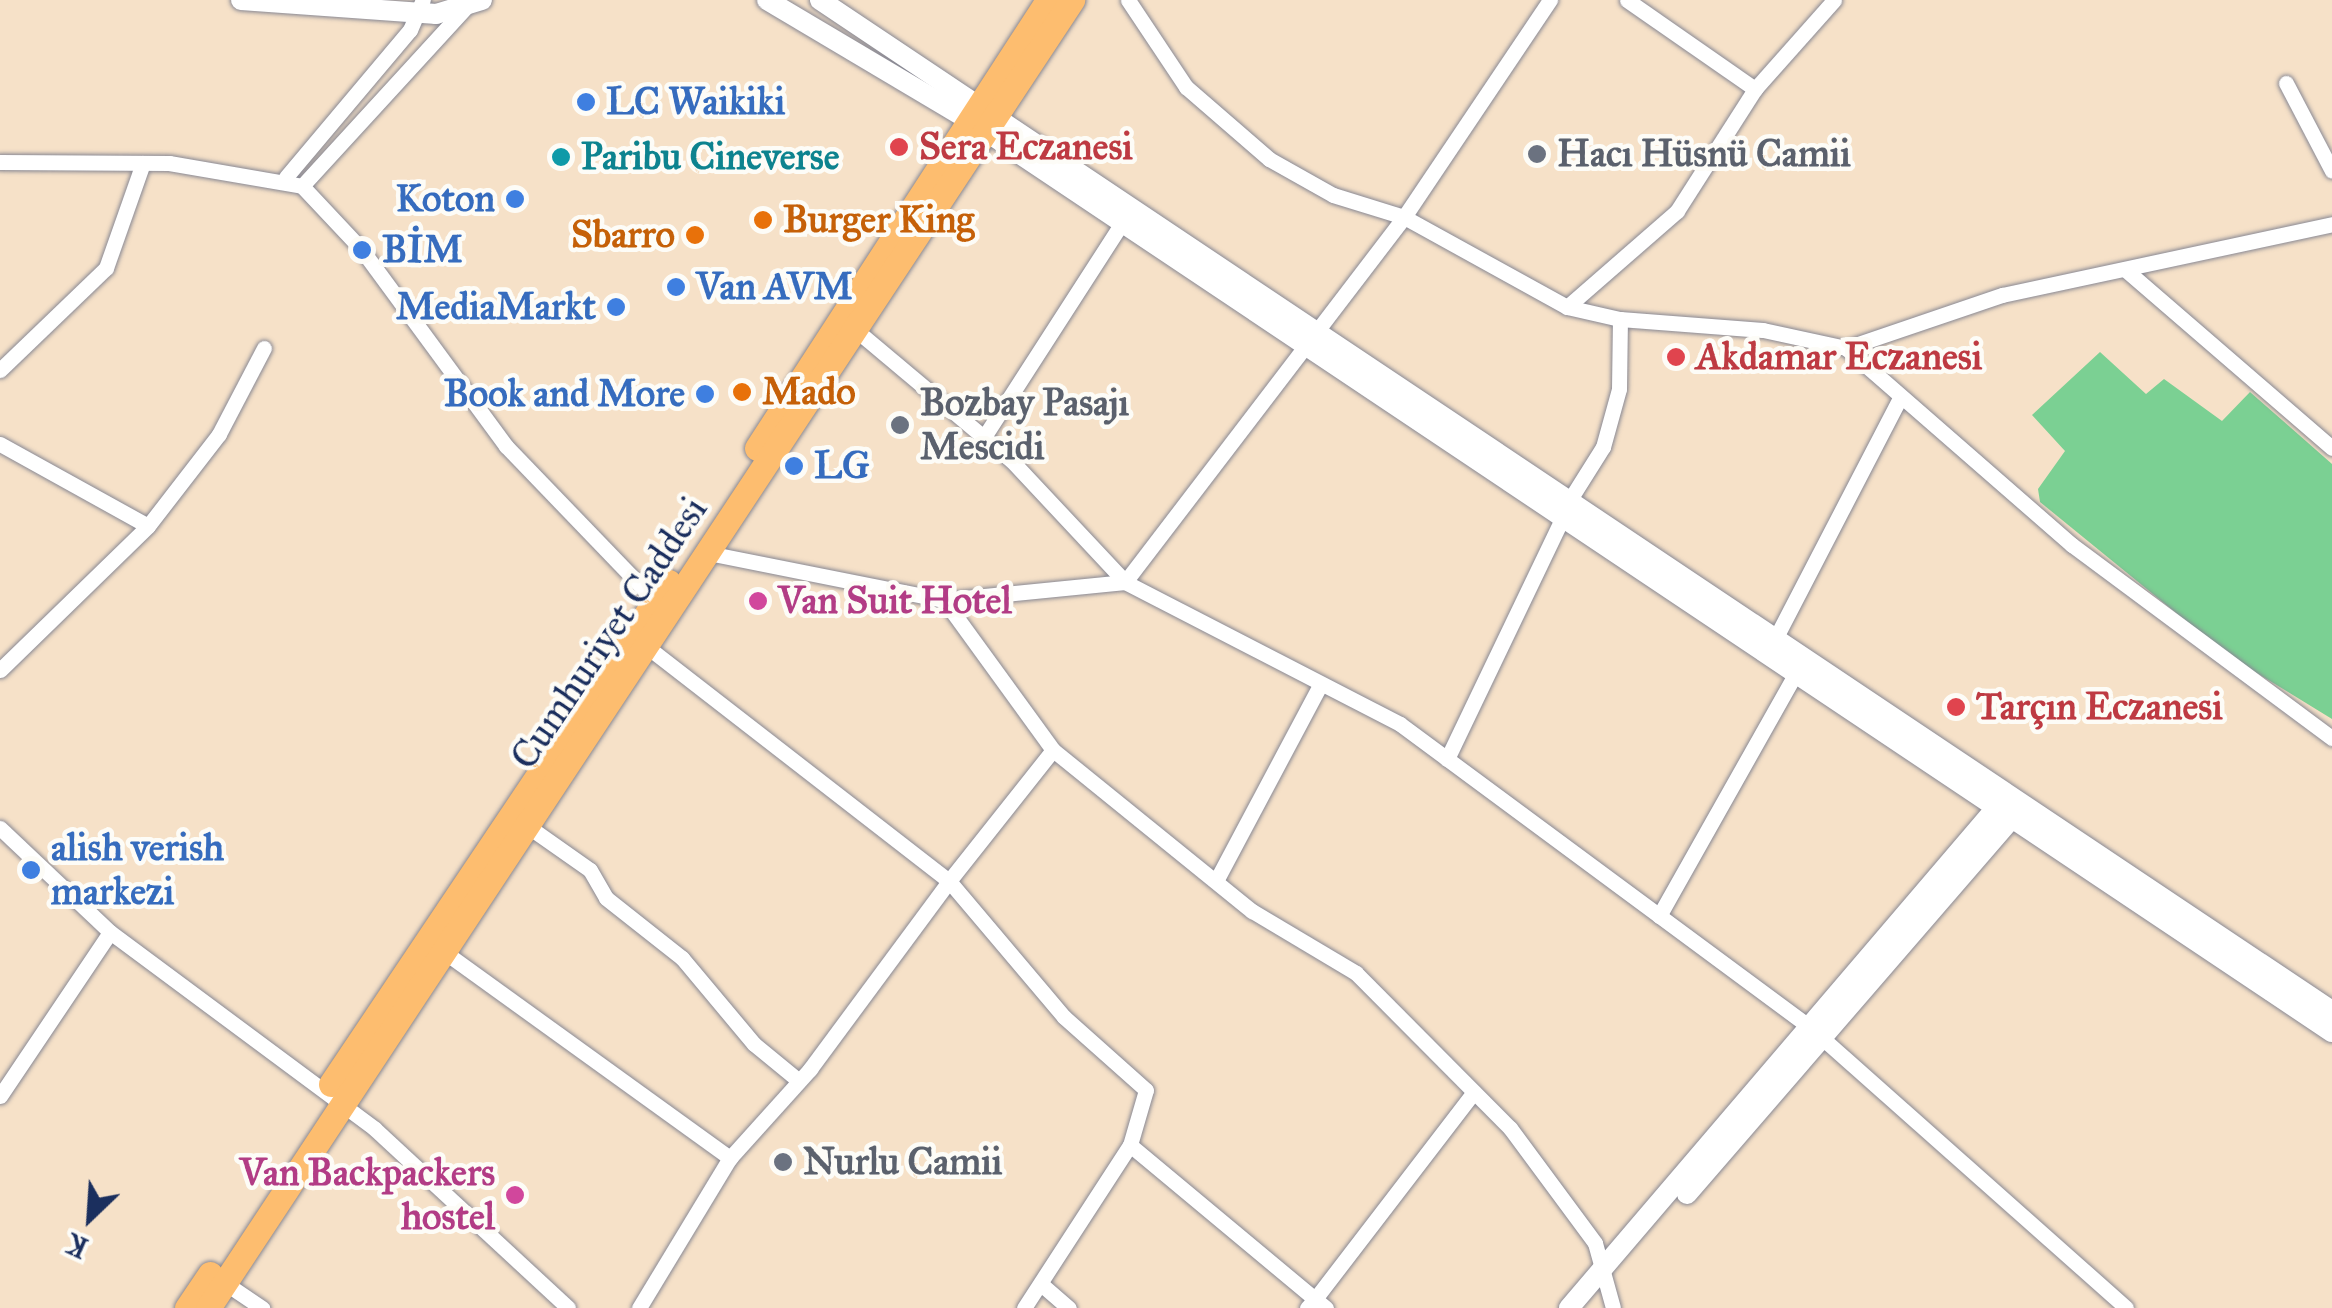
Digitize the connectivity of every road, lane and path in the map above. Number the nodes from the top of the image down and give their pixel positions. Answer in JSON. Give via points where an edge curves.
{"nodes":[{"id":1,"x":241,"y":0,"type":"edge"},
{"id":2,"x":767,"y":0,"type":"edge"},
{"id":3,"x":820,"y":0,"type":"edge"},
{"id":4,"x":1048,"y":0,"type":"edge"},
{"id":5,"x":1072,"y":0,"type":"edge"},
{"id":6,"x":1128,"y":0,"type":"edge"},
{"id":7,"x":1550,"y":0,"type":"edge"},
{"id":8,"x":1627,"y":0,"type":"edge"},
{"id":9,"x":1834,"y":0,"type":"edge"},
{"id":10,"x":474,"y":2,"type":"edge"},
{"id":11,"x":423,"y":6,"type":"edge"},
{"id":12,"x":2286,"y":83,"type":"dead end"},
{"id":13,"x":1754,"y":89,"type":"junction"},
{"id":14,"x":983,"y":116,"type":"junction"},
{"id":15,"x":0,"y":162,"type":"edge"},
{"id":16,"x":142,"y":163,"type":"junction"},
{"id":17,"x":2332,"y":171,"type":"edge"},
{"id":18,"x":286,"y":176,"type":"junction"},
{"id":19,"x":302,"y":186,"type":"junction"},
{"id":20,"x":1404,"y":217,"type":"junction"},
{"id":21,"x":2332,"y":224,"type":"edge"},
{"id":22,"x":1120,"y":226,"type":"junction"},
{"id":23,"x":2127,"y":271,"type":"junction"},
{"id":24,"x":1568,"y":307,"type":"junction"},
{"id":25,"x":1620,"y":319,"type":"junction"},
{"id":26,"x":856,"y":330,"type":"junction"},
{"id":27,"x":1311,"y":339,"type":"junction"},
{"id":28,"x":264,"y":348,"type":"dead end"},
{"id":29,"x":1846,"y":348,"type":"junction"},
{"id":30,"x":0,"y":370,"type":"edge"},
{"id":31,"x":1898,"y":400,"type":"junction"},
{"id":32,"x":984,"y":437,"type":"junction"},
{"id":33,"x":0,"y":444,"type":"edge"},
{"id":34,"x":2332,"y":448,"type":"edge"},
{"id":35,"x":1566,"y":509,"type":"junction"},
{"id":36,"x":148,"y":526,"type":"junction"},
{"id":37,"x":708,"y":552,"type":"junction"},
{"id":38,"x":1125,"y":582,"type":"junction"},
{"id":39,"x":944,"y":600,"type":"junction"},
{"id":40,"x":655,"y":601,"type":"junction"},
{"id":41,"x":1774,"y":641,"type":"junction"},
{"id":42,"x":646,"y":646,"type":"junction"},
{"id":43,"x":0,"y":670,"type":"edge"},
{"id":44,"x":1796,"y":673,"type":"junction"},
{"id":45,"x":1320,"y":685,"type":"junction"},
{"id":46,"x":2332,"y":738,"type":"edge"},
{"id":47,"x":1053,"y":750,"type":"junction"},
{"id":48,"x":1447,"y":759,"type":"junction"},
{"id":49,"x":2009,"y":808,"type":"junction"},
{"id":50,"x":526,"y":825,"type":"junction"},
{"id":51,"x":0,"y":828,"type":"edge"},
{"id":52,"x":1216,"y":879,"type":"junction"},
{"id":53,"x":949,"y":881,"type":"junction"},
{"id":54,"x":1660,"y":916,"type":"junction"},
{"id":55,"x":110,"y":932,"type":"junction"},
{"id":56,"x":444,"y":951,"type":"junction"},
{"id":57,"x":2332,"y":1012,"type":"edge"},
{"id":58,"x":1817,"y":1032,"type":"junction"},
{"id":59,"x":2332,"y":1032,"type":"edge"},
{"id":60,"x":798,"y":1081,"type":"junction"},
{"id":61,"x":1472,"y":1093,"type":"junction"},
{"id":62,"x":0,"y":1096,"type":"edge"},
{"id":63,"x":333,"y":1096,"type":"junction"},
{"id":64,"x":1130,"y":1145,"type":"junction"},
{"id":65,"x":730,"y":1158,"type":"junction"},
{"id":66,"x":1606,"y":1277,"type":"junction"},
{"id":67,"x":225,"y":1283,"type":"junction"},
{"id":68,"x":1041,"y":1284,"type":"junction"},
{"id":69,"x":1316,"y":1305,"type":"edge"},
{"id":70,"x":187,"y":1308,"type":"edge"},
{"id":71,"x":208,"y":1308,"type":"edge"},
{"id":72,"x":262,"y":1308,"type":"edge"},
{"id":73,"x":568,"y":1308,"type":"edge"},
{"id":74,"x":640,"y":1308,"type":"edge"},
{"id":75,"x":1024,"y":1308,"type":"edge"},
{"id":76,"x":1069,"y":1308,"type":"edge"},
{"id":77,"x":1569,"y":1308,"type":"edge"},
{"id":78,"x":1587,"y":1308,"type":"edge"},
{"id":79,"x":1613,"y":1308,"type":"edge"},
{"id":80,"x":2126,"y":1308,"type":"edge"}],
"edges":[{"from":1,"to":11,"type":"street"},
{"from":2,"to":14,"type":"street"},
{"from":3,"to":14,"type":"street"},
{"from":4,"to":14,"type":"main road","name":"Cumhuriyet Caddesi"},
{"from":5,"to":14,"type":"main road","name":"Cumhuriyet Caddesi"},
{"from":6,"to":20,"type":"street","via":[[1186,87],[1269,159],[1333,195]]},
{"from":7,"to":20,"type":"street"},
{"from":8,"to":13,"type":"street"},
{"from":9,"to":13,"type":"street"},
{"from":10,"to":11,"type":"street"},
{"from":10,"to":19,"type":"street"},
{"from":11,"to":18,"type":"street"},
{"from":12,"to":17,"type":"street"},
{"from":13,"to":24,"type":"street","via":[[1677,211]]},
{"from":14,"to":22,"type":"street"},
{"from":14,"to":26,"type":"main road","name":"Cumhuriyet Caddesi"},
{"from":14,"to":27,"type":"street"},
{"from":14,"to":40,"type":"main road","name":"Cumhuriyet Caddesi"},
{"from":15,"to":16,"type":"street"},
{"from":16,"to":18,"type":"street"},
{"from":16,"to":30,"type":"street","via":[[106,268]]},
{"from":18,"to":19,"type":"street"},
{"from":19,"to":40,"type":"street","via":[[362,250],[506,446]]},
{"from":20,"to":24,"type":"street"},
{"from":20,"to":27,"type":"street"},
{"from":21,"to":23,"type":"street"},
{"from":22,"to":27,"type":"street"},
{"from":22,"to":32,"type":"street"},
{"from":23,"to":29,"type":"street","via":[[2002,295]]},
{"from":23,"to":34,"type":"street"},
{"from":24,"to":25,"type":"street"},
{"from":25,"to":29,"type":"street","via":[[1763,330]]},
{"from":25,"to":35,"type":"street","via":[[1619,389],[1602,447]]},
{"from":26,"to":32,"type":"street"},
{"from":26,"to":37,"type":"main road","name":"Cumhuriyet Caddesi"},
{"from":27,"to":35,"type":"street"},
{"from":27,"to":38,"type":"street"},
{"from":28,"to":36,"type":"street","via":[[219,434]]},
{"from":29,"to":31,"type":"street"},
{"from":31,"to":41,"type":"street"},
{"from":31,"to":46,"type":"street","via":[[2072,545]]},
{"from":32,"to":38,"type":"street"},
{"from":33,"to":36,"type":"street"},
{"from":35,"to":41,"type":"street"},
{"from":35,"to":44,"type":"street"},
{"from":35,"to":48,"type":"street"},
{"from":36,"to":43,"type":"street"},
{"from":37,"to":39,"type":"street"},
{"from":37,"to":42,"type":"main road","name":"Cumhuriyet Caddesi"},
{"from":38,"to":39,"type":"street"},
{"from":38,"to":45,"type":"street"},
{"from":39,"to":47,"type":"street"},
{"from":40,"to":63,"type":"main road","name":"Cumhuriyet Caddesi"},
{"from":41,"to":49,"type":"street"},
{"from":42,"to":50,"type":"main road","name":"Cumhuriyet Caddesi"},
{"from":42,"to":53,"type":"street"},
{"from":44,"to":49,"type":"street"},
{"from":44,"to":54,"type":"street"},
{"from":45,"to":48,"type":"street"},
{"from":45,"to":52,"type":"street"},
{"from":47,"to":52,"type":"street"},
{"from":47,"to":53,"type":"street"},
{"from":48,"to":54,"type":"street"},
{"from":49,"to":57,"type":"street"},
{"from":49,"to":58,"type":"street"},
{"from":49,"to":59,"type":"street"},
{"from":50,"to":56,"type":"main road","name":"Cumhuriyet Caddesi"},
{"from":50,"to":60,"type":"street","via":[[590,870],[606,898],[682,958],[754,1044]]},
{"from":51,"to":55,"type":"street"},
{"from":52,"to":61,"type":"street","via":[[1356,973]]},
{"from":53,"to":60,"type":"street"},
{"from":53,"to":64,"type":"street","via":[[1064,1017],[1146,1090]]},
{"from":54,"to":58,"type":"street"},
{"from":55,"to":62,"type":"street"},
{"from":55,"to":63,"type":"street"},
{"from":56,"to":63,"type":"main road","name":"Cumhuriyet Caddesi"},
{"from":56,"to":65,"type":"street"},
{"from":58,"to":66,"type":"street"},
{"from":58,"to":80,"type":"street"},
{"from":60,"to":65,"type":"street"},
{"from":61,"to":66,"type":"street","via":[[1510,1128]]},
{"from":61,"to":69,"type":"street"},
{"from":63,"to":67,"type":"main road","name":"Cumhuriyet Caddesi"},
{"from":63,"to":70,"type":"main road","name":"Cumhuriyet Caddesi"},
{"from":63,"to":73,"type":"street"},
{"from":64,"to":68,"type":"street"},
{"from":64,"to":69,"type":"street"},
{"from":65,"to":74,"type":"street"},
{"from":66,"to":77,"type":"street"},
{"from":66,"to":78,"type":"street"},
{"from":66,"to":79,"type":"street"},
{"from":67,"to":71,"type":"main road","name":"Cumhuriyet Caddesi"},
{"from":67,"to":72,"type":"street"},
{"from":68,"to":75,"type":"street"},
{"from":68,"to":76,"type":"street"}]}
